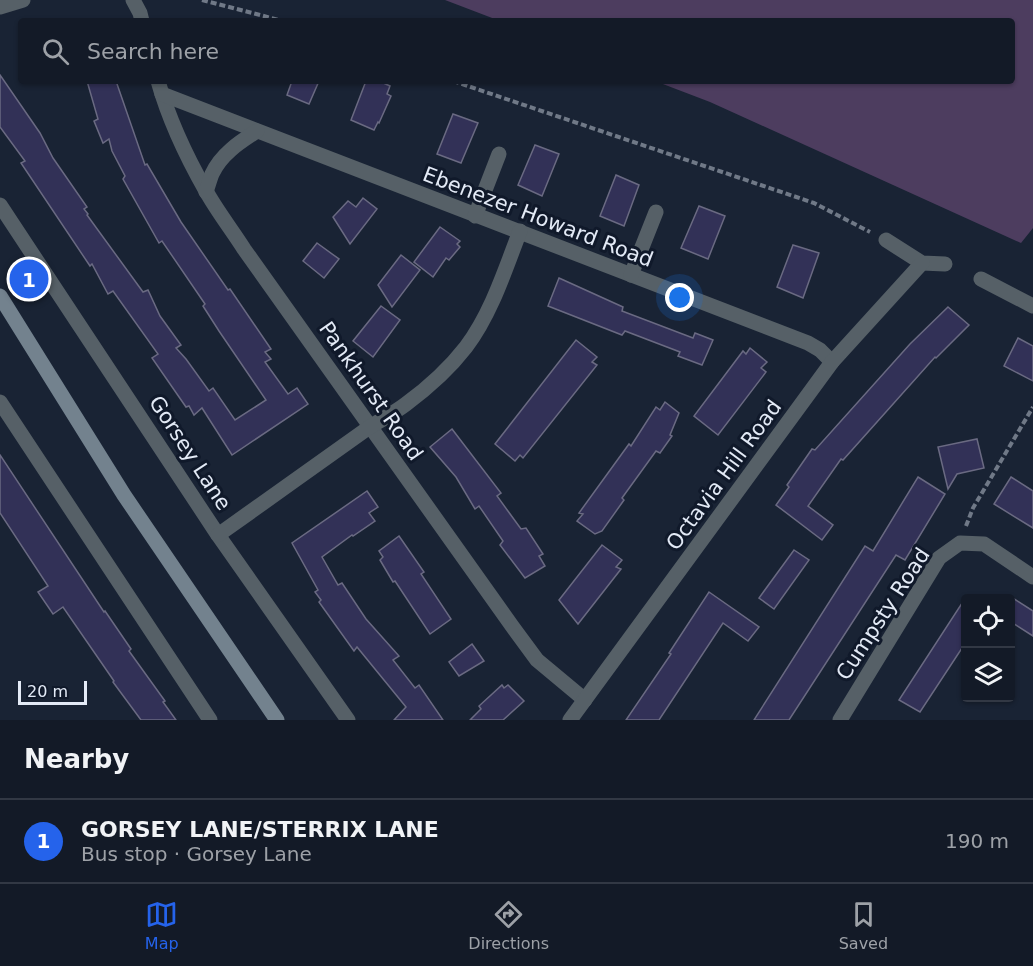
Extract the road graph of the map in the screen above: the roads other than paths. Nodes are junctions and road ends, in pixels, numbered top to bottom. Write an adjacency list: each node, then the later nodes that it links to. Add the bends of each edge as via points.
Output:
1 (23, 0): 3 (street)
2 (133, 0): 4 (street)
3 (0, 7)
4 (141, 18)
5 (160, 88): 6 (street, Ebenezer Howard Road); 8 (street, Pankhurst Road, via 181,143)
6 (257, 131): 8 (street, via 226,154 213,172); 11 (street, Ebenezer Howard Road)
7 (499, 154): 11 (street)
8 (206, 192): 22 (street, Pankhurst Road)
9 (0, 205): 23 (street, Gorsey Lane)
10 (656, 212): 16 (street)
11 (475, 216): 12 (street, Ebenezer Howard Road)
12 (520, 231): 16 (street, Ebenezer Howard Road); 22 (street, via 501,281 468,345 431,384)
13 (886, 240): 14 (street)
14 (922, 263): 15 (street); 20 (street, Octavia Hill Road)
15 (945, 264)
16 (631, 275): 20 (street, Ebenezer Howard Road, via 808,343)
17 (981, 279): 19 (street)
18 (0, 296): 27 (main road, via 124,495)
19 (1033, 306)
20 (832, 362): 25 (street, Octavia Hill Road)
21 (0, 402): 26 (street)
22 (370, 426): 23 (street); 25 (street, Pankhurst Road, via 537,660)
23 (218, 535): 28 (street, Gorsey Lane)
24 (1033, 577): 30 (street, Cumpsty Road, via 984,544 960,543 939,558)
25 (585, 700): 29 (street, Octavia Hill Road)
26 (210, 720)
27 (277, 720)
28 (348, 720)
29 (570, 720)
30 (840, 720)

